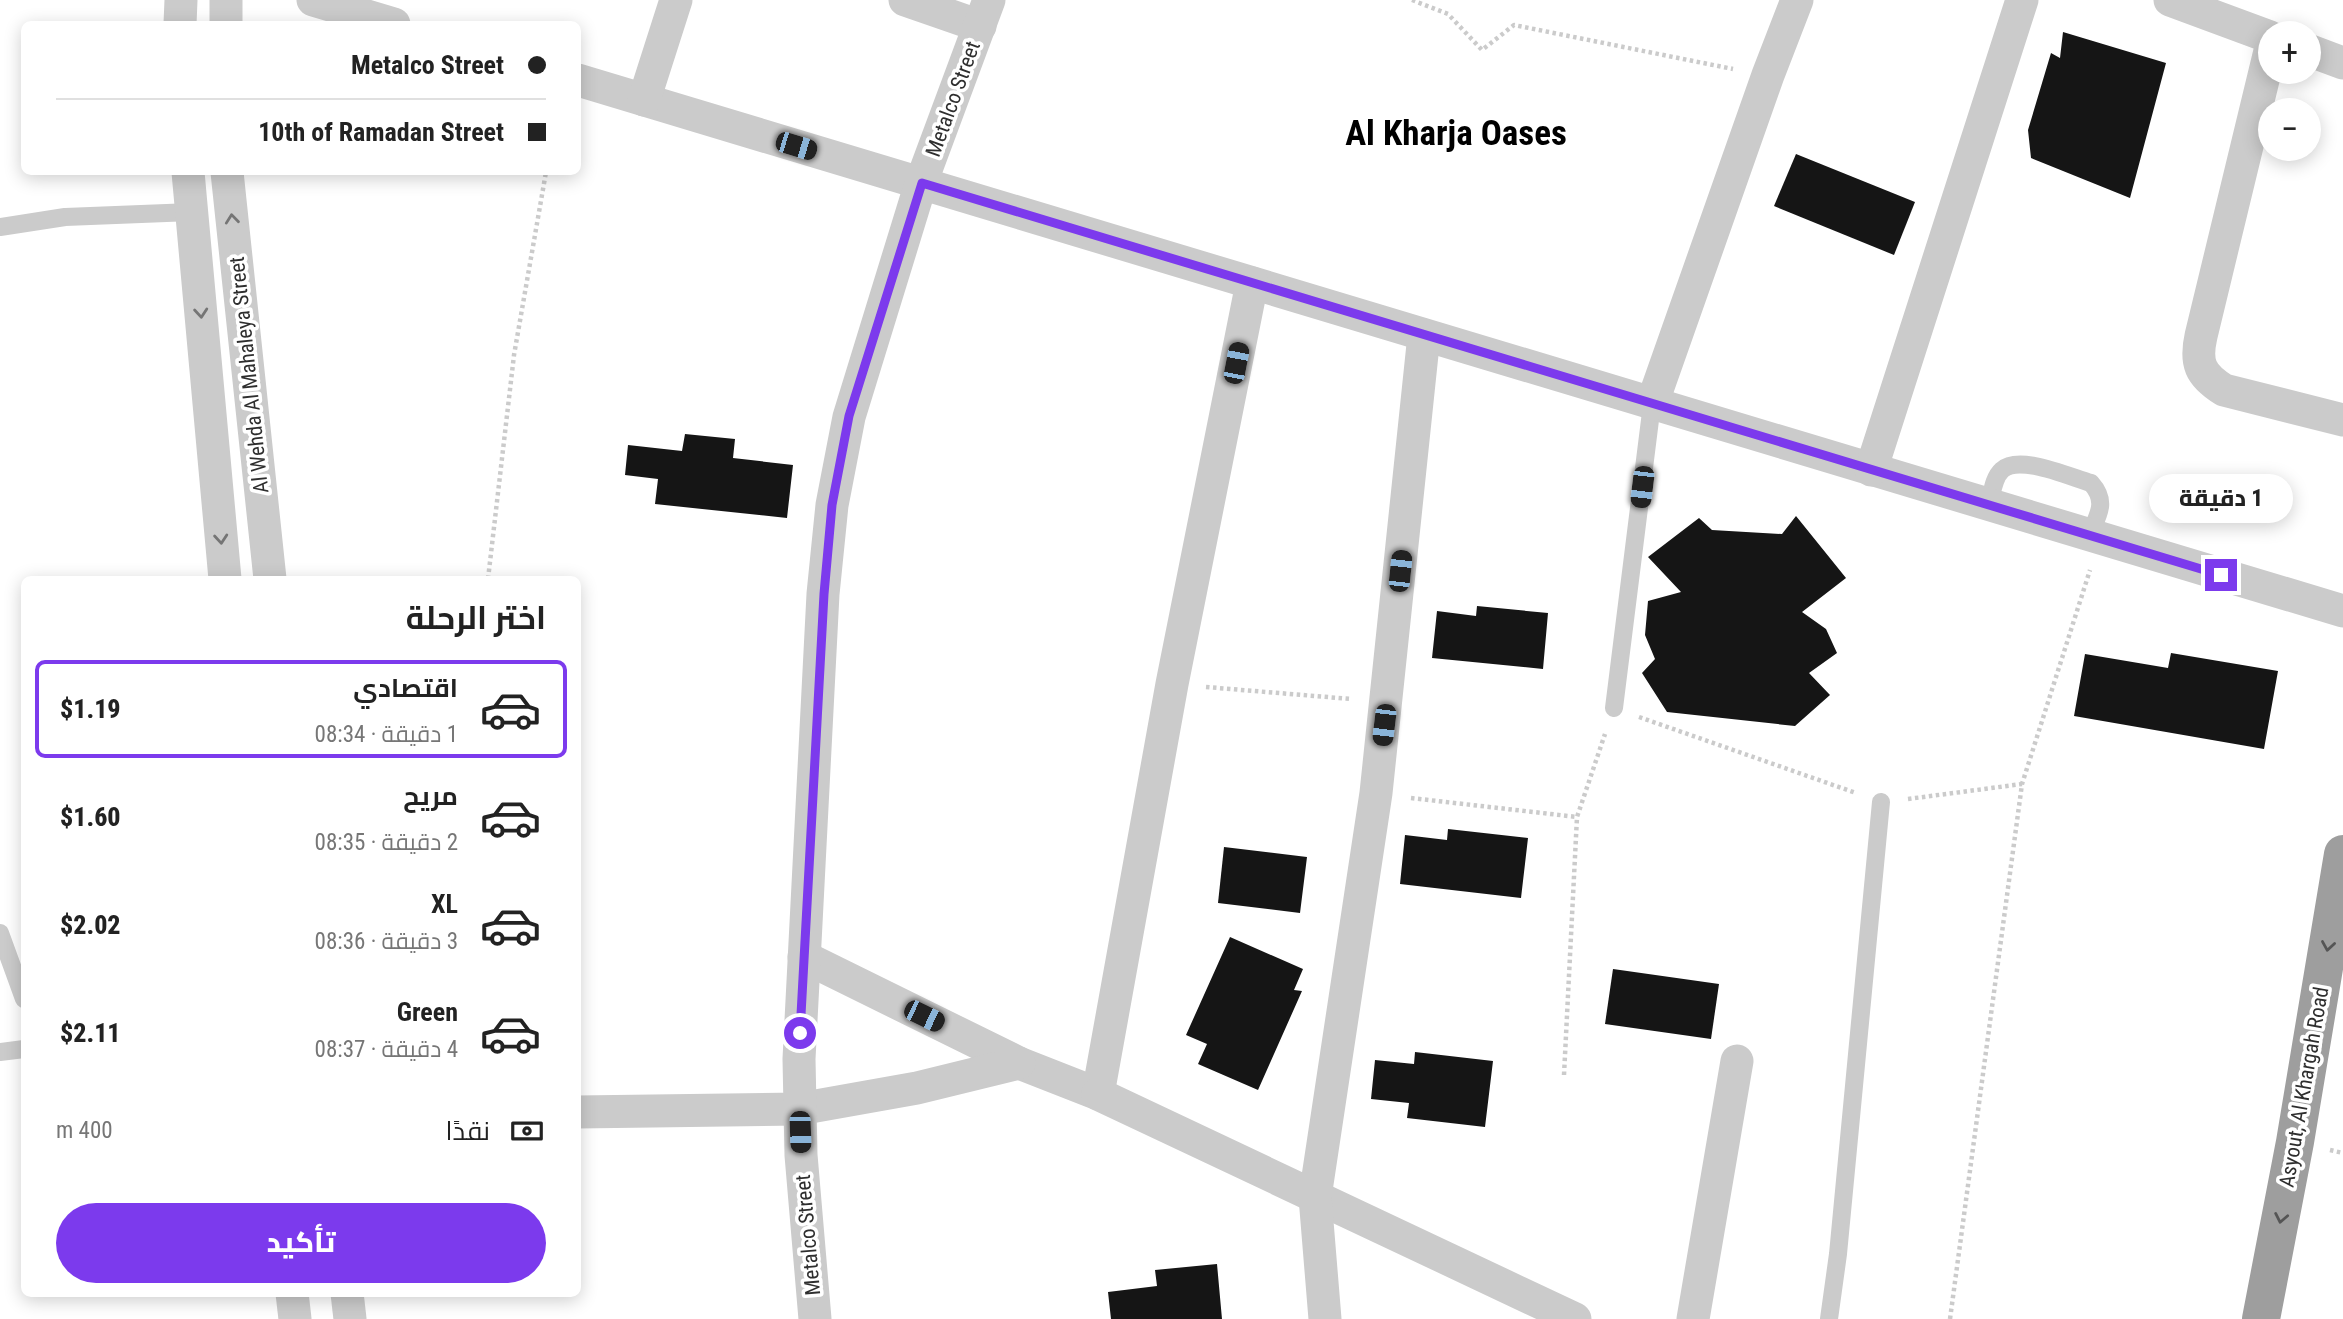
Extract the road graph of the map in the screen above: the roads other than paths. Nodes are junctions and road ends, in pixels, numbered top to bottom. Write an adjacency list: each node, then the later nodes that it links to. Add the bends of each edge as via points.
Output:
1 (181, 0): 10 (street)
2 (226, 0): 11 (street)
3 (313, 0): 12 (street)
4 (676, 0): 18 (street)
5 (905, 0): 9 (street)
6 (1797, 0): 26 (street)
7 (2022, 0): 28 (street)
8 (2170, 0): 13 (street)
9 (985, 13): 21 (street, Metalco Street)
10 (180, 21)
11 (226, 21)
12 (384, 21)
13 (2258, 33)
14 (2321, 55): 15 (street)
15 (2343, 63)
16 (581, 81): 18 (street)
17 (2262, 84): 27 (street, via 2201,336 2201,368 2224,390)
18 (644, 100): 21 (street)
19 (188, 175): 22 (street, Al Wehda Al Mahaleya Street)
20 (227, 175): 32 (street, Al Wehda Al Mahaleya Street, one-way to 20)
21 (922, 183): 24 (street); 38 (street, Metalco Street, via 849,416 832,505)
22 (192, 212): 23 (lane, via 65,217); 31 (street, Al Wehda Al Mahaleya Street, one-way to 31)
23 (0, 227)
24 (1252, 283): 25 (street); 44 (street, via 1172,684)
25 (1424, 335): 26 (street); 47 (street, via 1376,793)
26 (1652, 404): 28 (street); 34 (lane)
27 (2343, 420)
28 (1871, 470): 29 (street)
29 (1989, 505): 30 (street); 30 (lane, via 2003,468 2026,463 2091,483 2101,501)
30 (2094, 537): 33 (street)
31 (225, 576)
32 (270, 576)
33 (2343, 611)
34 (1614, 708)
35 (1881, 802): 56 (lane)
36 (2343, 854): 57 (highway, Asyout, Al Khargah Road, one-way to 57)
37 (0, 933): 39 (lane)
38 (804, 957): 43 (street); 45 (street, Metalco Street)
39 (21, 991)
40 (21, 1049): 41 (lane)
41 (0, 1052)
42 (1737, 1060): 55 (street)
43 (1020, 1063): 44 (street); 45 (street)
44 (1098, 1094): 47 (street)
45 (799, 1109): 46 (street); 52 (street, Metalco Street)
46 (581, 1112)
47 (1315, 1198): 53 (street); 54 (street)
48 (292, 1297): 50 (street)
49 (347, 1297): 51 (street)
50 (295, 1319)
51 (350, 1319)
52 (815, 1319)
53 (1325, 1319)
54 (1574, 1319)
55 (1693, 1319)
56 (1829, 1319)
57 (2261, 1319)

